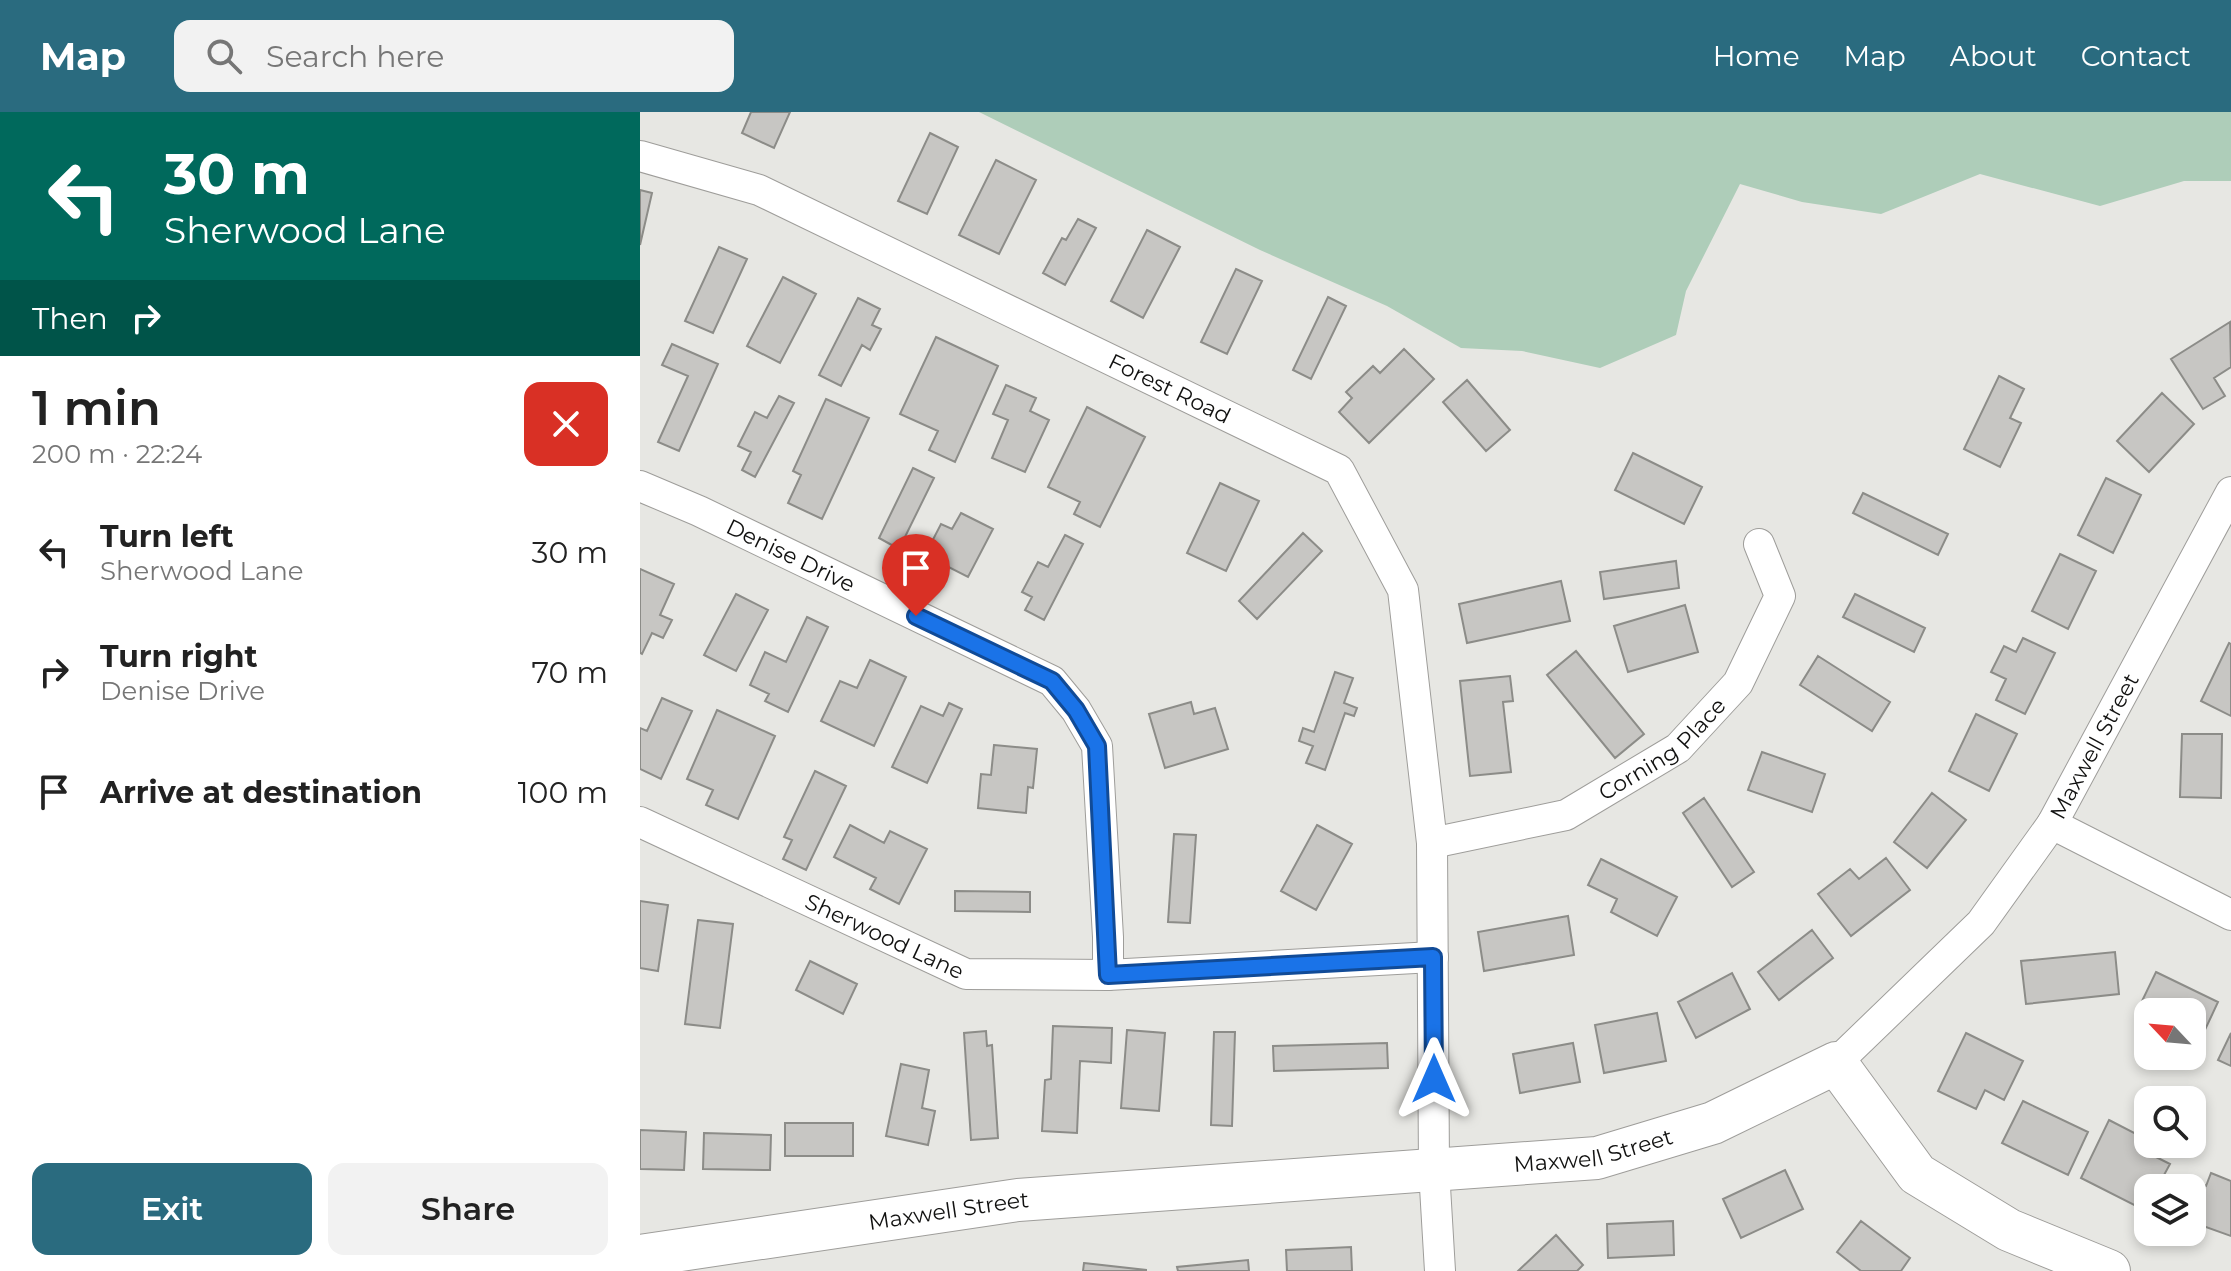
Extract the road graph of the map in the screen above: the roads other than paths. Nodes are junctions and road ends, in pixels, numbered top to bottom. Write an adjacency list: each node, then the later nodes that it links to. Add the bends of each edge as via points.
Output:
1 (640, 156): 7 (street, Forest Road, via 759,190 1339,470 1403,590)
2 (640, 486): 10 (street, Denise Drive, via 1052,681 1097,746)
3 (2231, 492): 6 (street, Maxwell Street)
4 (1759, 544): 7 (street, Corning Place, via 1780,596 1738,683 1678,748 1566,815)
5 (640, 822): 10 (street, Sherwood Lane, via 966,974)
6 (2052, 824): 8 (street); 11 (street, Maxwell Street, via 1981,923)
7 (1432, 843): 9 (street, Forest Road)
8 (2231, 915)
9 (1433, 957): 10 (street, Sherwood Lane); 12 (street, Forest Road)
10 (1108, 975)
11 (1836, 1063): 12 (street, Maxwell Street, via 1713,1123 1597,1158); 15 (street, via 1917,1174 2009,1230)
12 (1434, 1170): 13 (street, Maxwell Street, via 1018,1200); 14 (street, Forest Road)
13 (640, 1256)
14 (1440, 1271)
15 (2109, 1271)

